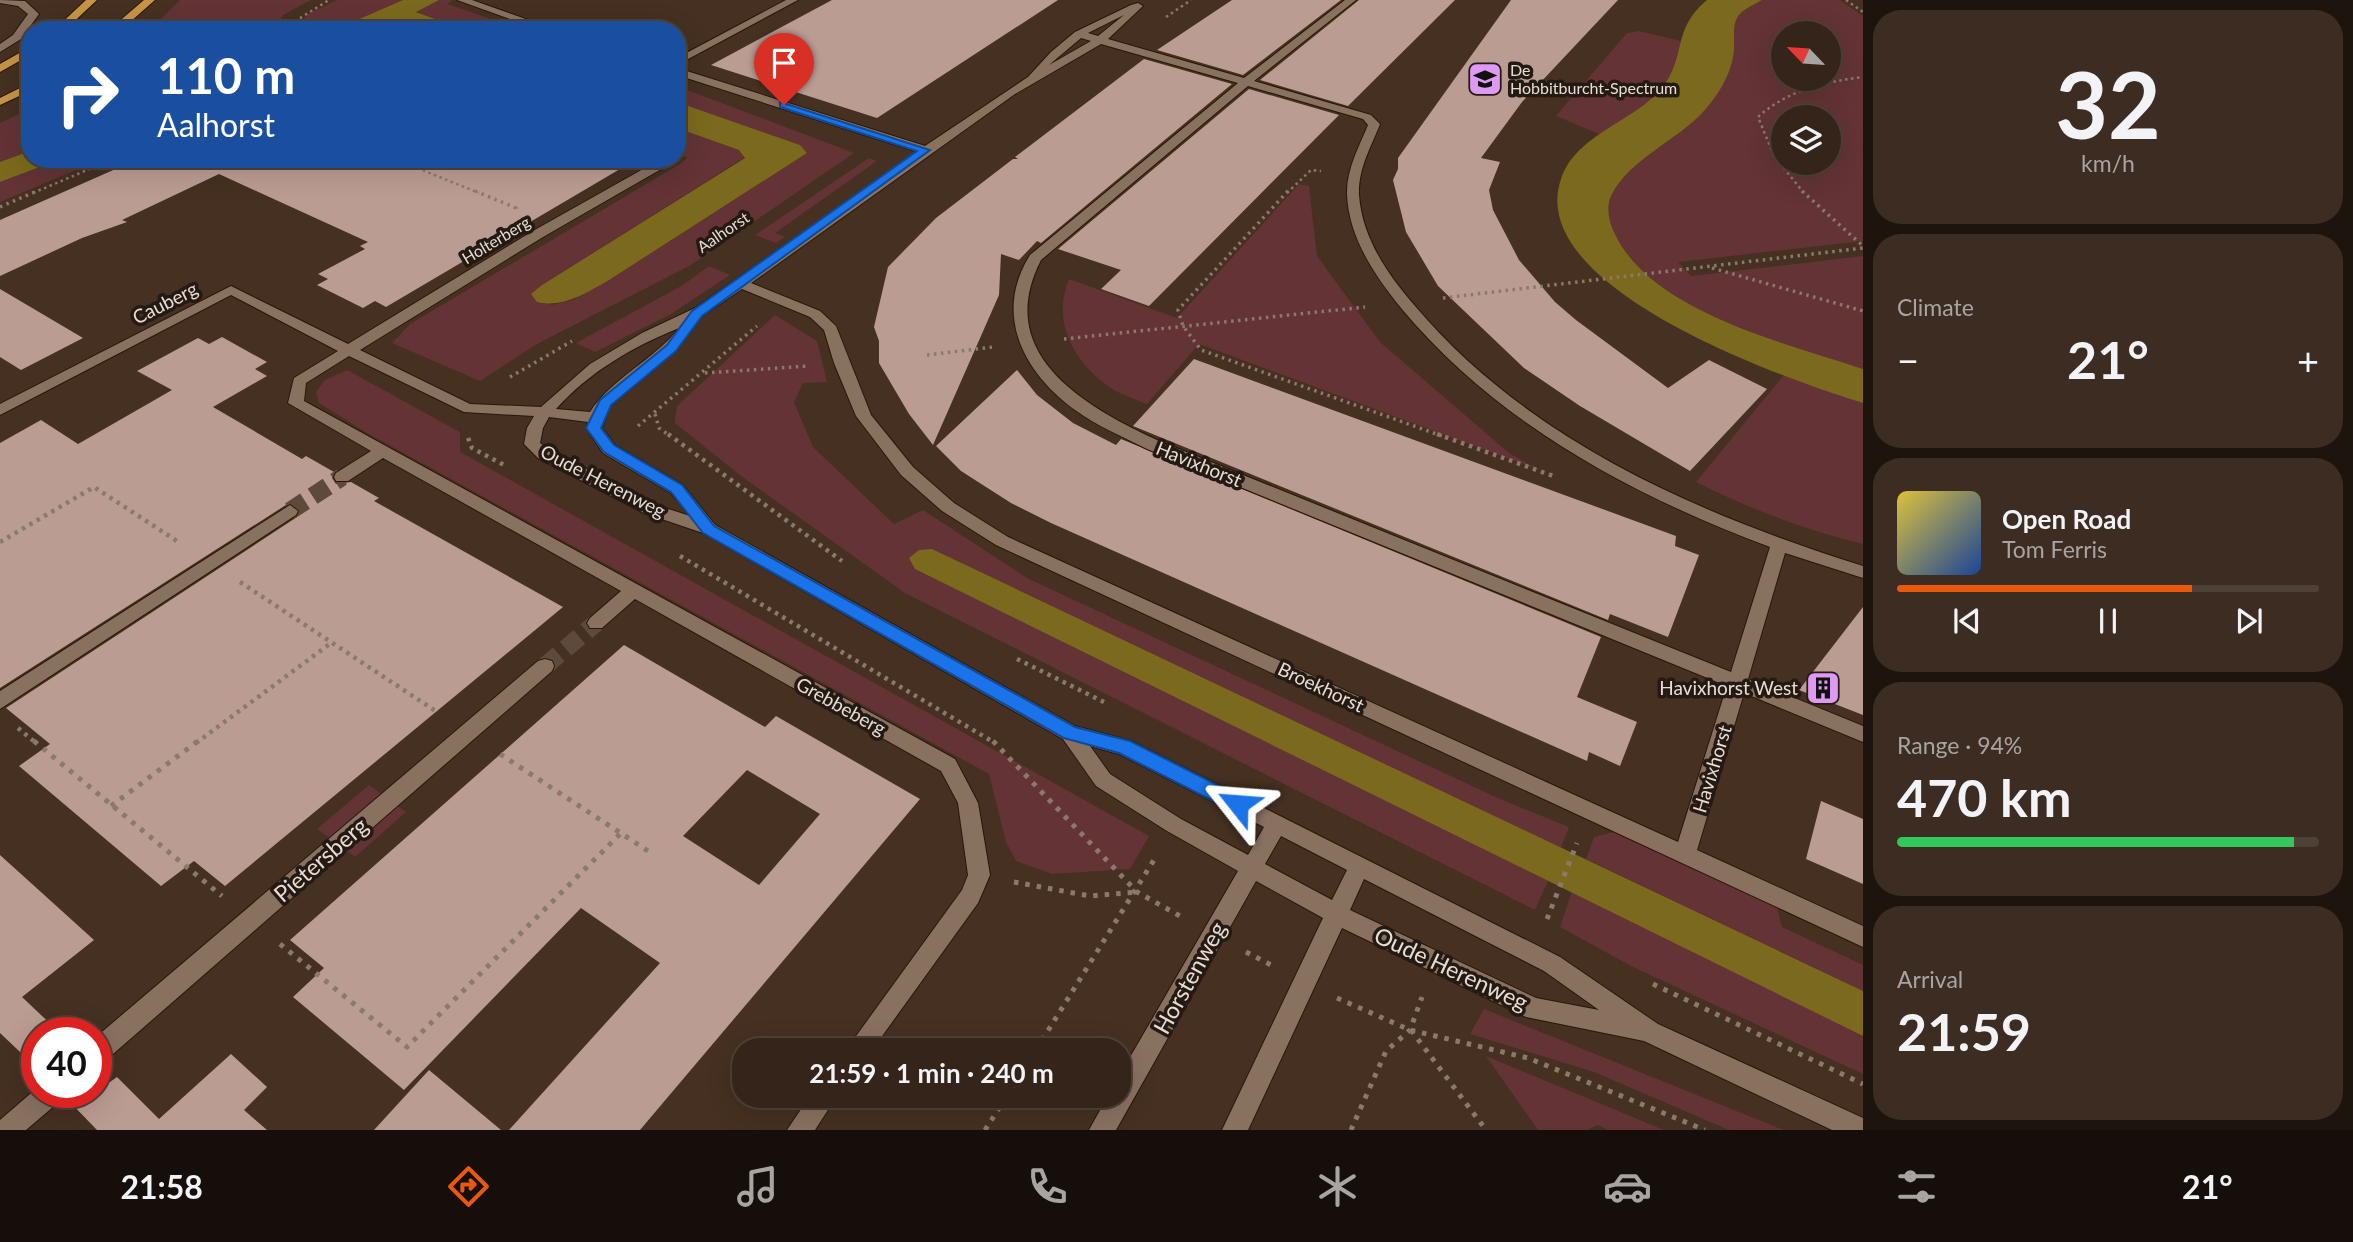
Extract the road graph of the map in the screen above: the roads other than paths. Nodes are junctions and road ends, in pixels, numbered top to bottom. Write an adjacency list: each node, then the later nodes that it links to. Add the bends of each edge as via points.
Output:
1 (1, 0): 8 (street, via 21,3 34,14)
2 (92, 0): 9 (main road)
3 (150, 0): 10 (main road)
4 (462, 0): 11 (street)
5 (793, 0): 17 (street)
6 (1351, 0): 21 (street, Havixhorst)
7 (1143, 3): 13 (street); 14 (street)
8 (29, 21)
9 (69, 21)
10 (125, 21)
11 (525, 21)
12 (21, 32): 15 (street)
13 (1079, 34): 14 (street); 20 (street, via 1046,59)
14 (1100, 40): 20 (street); 21 (street)
15 (0, 49)
16 (21, 56): 18 (main road)
17 (686, 57)
18 (0, 69)
19 (686, 74): 24 (street)
20 (1031, 80): 24 (street)
21 (1246, 82): 36 (street, via 1367,117 1374,124 1354,175 1358,225 1373,260 1403,303 1433,339 1484,385 1514,409 1597,459 1718,522); 41 (street, Havixhorst, via 1035,258 1021,282 1020,323 1052,384 1101,421 1153,445)
22 (21, 91): 23 (main road)
23 (0, 102)
24 (925, 150): 26 (street)
25 (654, 168): 28 (street, Holterberg)
26 (740, 283): 27 (street); 46 (street, Broekhorst, via 816,314 831,329 864,416 907,471 948,507 1002,541)
27 (697, 313): 30 (street, via 645,338 580,379); 31 (street, via 671,348 614,395)
28 (347, 351): 29 (street, Cauberg, via 232,290); 30 (street, via 469,409); 32 (street, Grebbeberg, via 299,381 296,403)
29 (0, 410)
30 (545, 412): 31 (street); 35 (street, Oude Herenweg, via 532,431 532,444 544,454 650,509)
31 (596, 418): 35 (street, Oude Herenweg, via 594,428 609,449 677,489)
32 (383, 451): 33 (street); 38 (street, Grebbeberg)
33 (342, 477)
34 (290, 511): 42 (street)
35 (709, 529): 43 (street, Oude Herenweg)
36 (1779, 546): 37 (street); 41 (street, Havixhorst)
37 (1863, 572)
38 (634, 590): 39 (street); 52 (street, Grebbeberg, via 948,765 968,803 979,875 971,896)
39 (596, 623)
40 (545, 666): 53 (street, Pietersberg)
41 (1738, 683): 44 (street, Havixhorst); 46 (street, Havixhorst)
42 (0, 701)
43 (1070, 733): 45 (street, Oude Herenweg, via 1124,747); 47 (street, Oude Herenweg, via 1103,780)
44 (1863, 734)
45 (1276, 825): 47 (street, Horstenweg); 48 (street, Oude Herenweg)
46 (1685, 855): 50 (street, Broekhorst)
47 (1251, 867): 49 (street, Oude Herenweg); 58 (street, Horstenweg)
48 (1359, 867): 49 (street); 51 (street, Oude Herenweg, via 1552,964)
49 (1338, 915): 51 (street, Oude Herenweg, via 1534,1009); 59 (street)
50 (1863, 937)
51 (1650, 1032): 60 (street, Oude Herenweg)
52 (867, 1038)
53 (112, 1039)
54 (33, 1108): 56 (street)
55 (816, 1108): 57 (street)
56 (8, 1130)
57 (800, 1130)
58 (1102, 1130)
59 (1235, 1130)
60 (1860, 1130)

